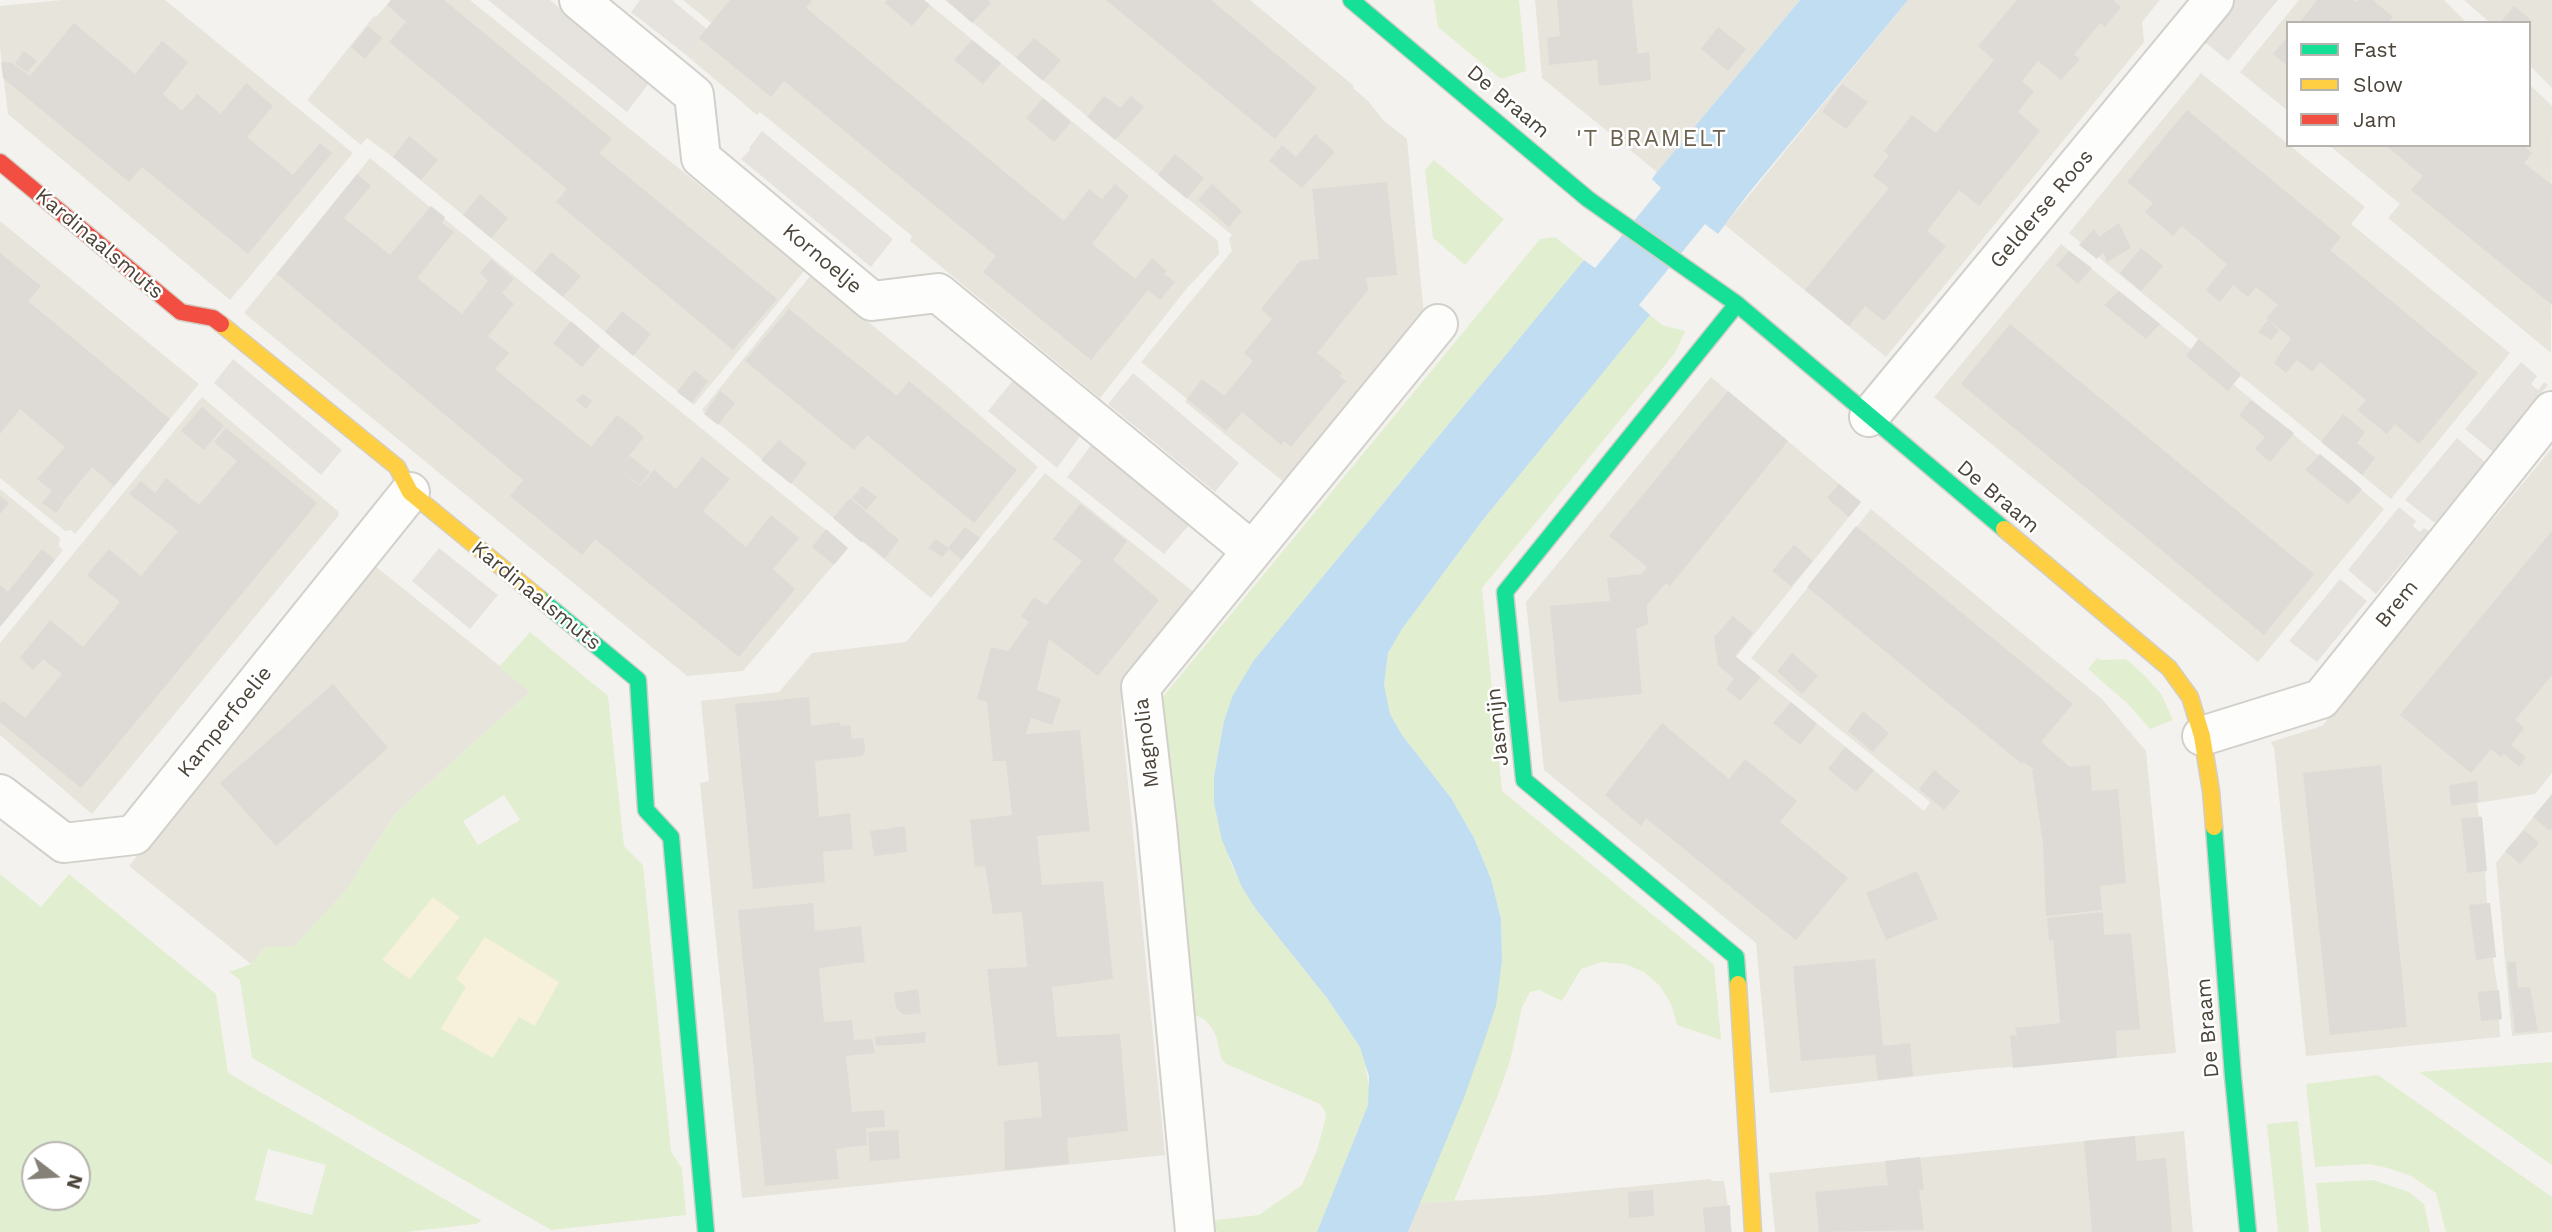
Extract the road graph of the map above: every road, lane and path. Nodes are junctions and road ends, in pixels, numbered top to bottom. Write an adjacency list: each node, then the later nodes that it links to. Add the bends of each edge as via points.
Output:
1 (579, 0): 10 (street, Kornoelje, via 694,95 701,158 872,301 938,293)
2 (2214, 0): 8 (street, Gelderse Roos)
3 (1360, 3): 5 (street, De Braam, via 1588,199)
4 (0, 163): 9 (street, Kardinaalsmuts, via 181,312 213,318 397,467)
5 (1737, 304): 8 (street, De Braam); 15 (street, Jasmijn, via 1505,592 1524,780 1736,957)
6 (1438, 324): 10 (street, Magnolia)
7 (2552, 411): 11 (street, Brem, via 2321,699)
8 (1869, 417): 11 (street, De Braam, via 2169,668 2190,697)
9 (410, 492): 12 (street, Kamperfoelie, via 134,835 64,842); 13 (street, Kardinaalsmuts, via 638,680 646,810 671,837)
10 (1252, 551): 14 (street, Magnolia, via 1141,687)
11 (2202, 736): 16 (street, De Braam, via 2211,791)
12 (0, 794)
13 (706, 1232)
14 (1195, 1232)
15 (1753, 1232)
16 (2248, 1232)

